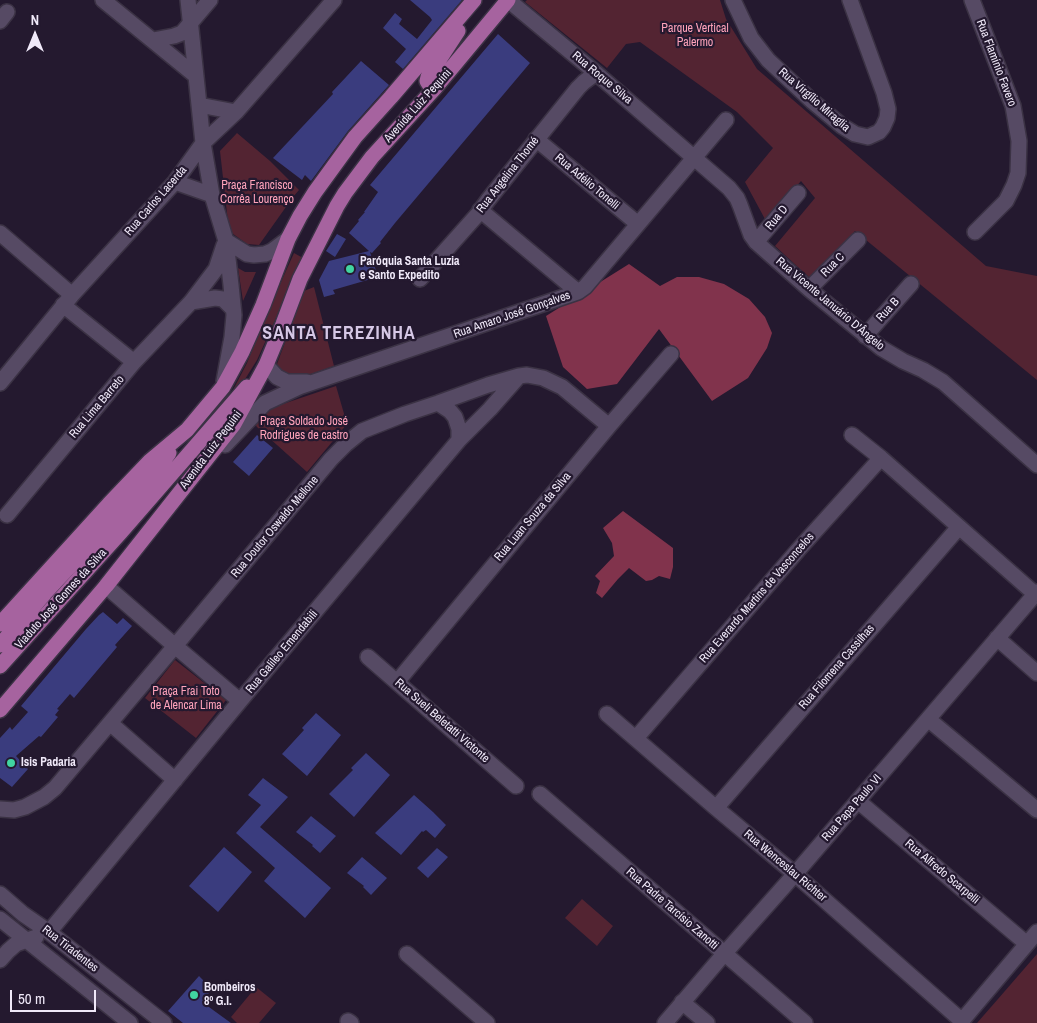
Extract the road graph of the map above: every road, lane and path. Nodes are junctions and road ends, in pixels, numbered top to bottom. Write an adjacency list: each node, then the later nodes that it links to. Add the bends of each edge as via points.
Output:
1 (103, 0): 12 (street)
2 (188, 0): 11 (street)
3 (210, 0): 11 (street)
4 (334, 0): 17 (street, Rua Carlos Lacerda)
5 (474, 0): 29 (main road, via 355,137 315,192)
6 (478, 0): 15 (main road, via 428,77 427,82)
7 (508, 0): 13 (street, Rua Roque Silva); 15 (main road, Avenida Luiz Pequini)
8 (733, 0): 9 (street, Rua Virgílio Miraglia, via 751,38 768,60 842,126 868,138 883,127 888,109)
9 (850, 0)
10 (972, 0): 27 (street, Rua Flamínio Favero, via 1013,106 1019,142 1014,185 1006,201)
11 (190, 22): 12 (street, via 182,33); 14 (street)
12 (153, 40): 14 (street)
13 (596, 73): 19 (street, Rua Angelina Thomé, via 578,88); 21 (street, Rua Roque Silva)
14 (196, 76): 16 (street)
15 (435, 88): 43 (main road, Avenida Luiz Pequini, via 372,157 337,206 300,279)
16 (199, 105): 17 (street); 20 (street)
17 (236, 112): 20 (street, Rua Carlos Lacerda)
18 (726, 120): 21 (street, Rua Amaro José Gonçalves)
19 (536, 139): 25 (street, Rua Angelina Thomé); 26 (street, Rua Adélio Tonelli)
20 (203, 143): 22 (street, Rua Carlos Lacerda); 24 (street)
21 (694, 158): 26 (street, Rua Amaro José Gonçalves); 32 (street, Rua Vicente Januário D'Ângelo, via 735,195)
22 (175, 182): 24 (street); 37 (street, Rua Carlos Lacerda)
23 (798, 194): 32 (street, Rua D)
24 (212, 195): 31 (street)
25 (480, 210): 33 (street, Rua Angelina Thomé); 36 (street)
26 (638, 224): 36 (street, Rua Amaro José Gonçalves)
27 (975, 232)
28 (0, 233): 37 (street)
29 (288, 239): 31 (street, via 272,251 254,255); 47 (main road, via 263,305)
30 (858, 240): 35 (street, Rua C)
31 (226, 241): 38 (street, Rua Lima Barreto, via 216,269); 39 (street)
32 (756, 242): 35 (street, Rua Vicente Januário D'Ângelo)
33 (420, 279)
34 (911, 284): 40 (street, Rua B)
35 (809, 289): 40 (street, Rua Vicente Januário D'Ângelo)
36 (578, 292): 45 (street, Rua Amaro José Gonçalves)
37 (67, 300): 42 (street); 46 (street, Rua Carlos Lacerda)
38 (191, 302): 39 (street, via 223,299); 42 (street, Rua Lima Barreto)
39 (233, 309): 47 (street, via 232,337)
40 (865, 336): 54 (street, Rua Vicente Januário D'Ângelo, via 880,348 943,382)
41 (671, 354): 49 (street, Rua Luan Souza da Silva)
42 (134, 362): 56 (street, Rua Lima Barreto)
43 (266, 365): 45 (street, Rua Amaro José Gonçalves, via 287,382); 55 (main road, Avenida Luiz Pequini, via 234,424); 57 (main road)
44 (519, 376): 48 (street, Rua Doutor Oswaldo Mellone); 49 (street, Rua Doutor Oswaldo Mellone, via 543,378 562,387); 52 (street, Rua Galileo Emendabili)
45 (316, 382): 55 (street, Rua Amaro José Gonçalves, via 265,403)
46 (0, 383)
47 (223, 387): 50 (main road)
48 (438, 404): 52 (street, via 455,417); 64 (street, Rua Doutor Oswaldo Mellone, via 368,428 346,444)
49 (609, 426): 68 (street, Rua Luan Souza da Silva)
50 (187, 430): 57 (main road); 61 (main road, via 150,461)
51 (852, 435): 53 (street)
52 (458, 440): 69 (street, Rua Galileo Emendabili)
53 (880, 458): 58 (street); 74 (street, Rua Everardo Martins de Vasconcelos)
54 (1037, 465)
55 (187, 484): 59 (main road, Avenida Luiz Pequini)
56 (7, 515)
57 (117, 527): 63 (main road, Viaduto José Gomes da Silva, via 45,593); 66 (main road, Viaduto José Gomes da Silva)
58 (959, 527): 60 (street); 79 (street, Rua Filomena Cassilhas)
59 (106, 586): 64 (street); 70 (main road, Avenida Luiz Pequini)
60 (1036, 593): 62 (street, Rua Papa Paulo VI)
61 (0, 624)
62 (997, 638): 67 (street); 72 (street, Rua Papa Paulo VI)
63 (0, 645)
64 (175, 646): 69 (street); 73 (street, Rua Doutor Oswaldo Mellone)
65 (368, 657): 68 (street, Rua Sueli Beletatti Victonte)
66 (0, 666)
67 (1037, 673)
68 (397, 682): 76 (street, Rua Sueli Beletatti Victonte)
69 (240, 701): 75 (street, Rua Galileo Emendabili)
70 (0, 710)
71 (607, 714): 74 (street, Rua Wenceslau Richter)
72 (928, 719): 78 (street, Rua Papa Paulo VI); 81 (street)
73 (110, 723): 75 (street); 80 (street, Rua Doutor Oswaldo Mellone, via 44,797 14,810)
74 (636, 738): 79 (street, Rua Wenceslau Richter)
75 (175, 780): 85 (street, Rua Galileo Emendabili)
76 (516, 786)
77 (540, 794): 90 (street, Rua Padre Tarcísio Zanotti)
78 (858, 801): 82 (street, Rua Papa Paulo VI); 88 (street, Rua Alfredo Scarpelli)
79 (716, 808): 82 (street, Rua Wenceslau Richter)
80 (0, 809)
81 (1037, 810)
82 (796, 874): 90 (street, Rua Papa Paulo VI); 93 (street, Rua Wenceslau Richter)
83 (0, 894): 85 (street, Rua Tiradentes)
84 (0, 918): 87 (street, Rua Tiradentes)
85 (49, 932): 87 (street); 95 (street, Rua Tiradentes)
86 (1037, 932): 88 (street)
87 (28, 940): 91 (street, via 16,944); 94 (street, Rua Tiradentes)
88 (1027, 944): 93 (street)
89 (407, 954): 96 (street)
90 (724, 954): 92 (street, Rua Papa Paulo VI); 99 (street, Rua Padre Tarcísio Zanotti)
91 (0, 960)
92 (682, 1002): 97 (street, Rua Papa Paulo VI); 98 (street)
93 (961, 1022)
94 (130, 1023)
95 (164, 1023)
96 (486, 1023)
97 (665, 1023)
98 (707, 1023)
99 (805, 1023)

